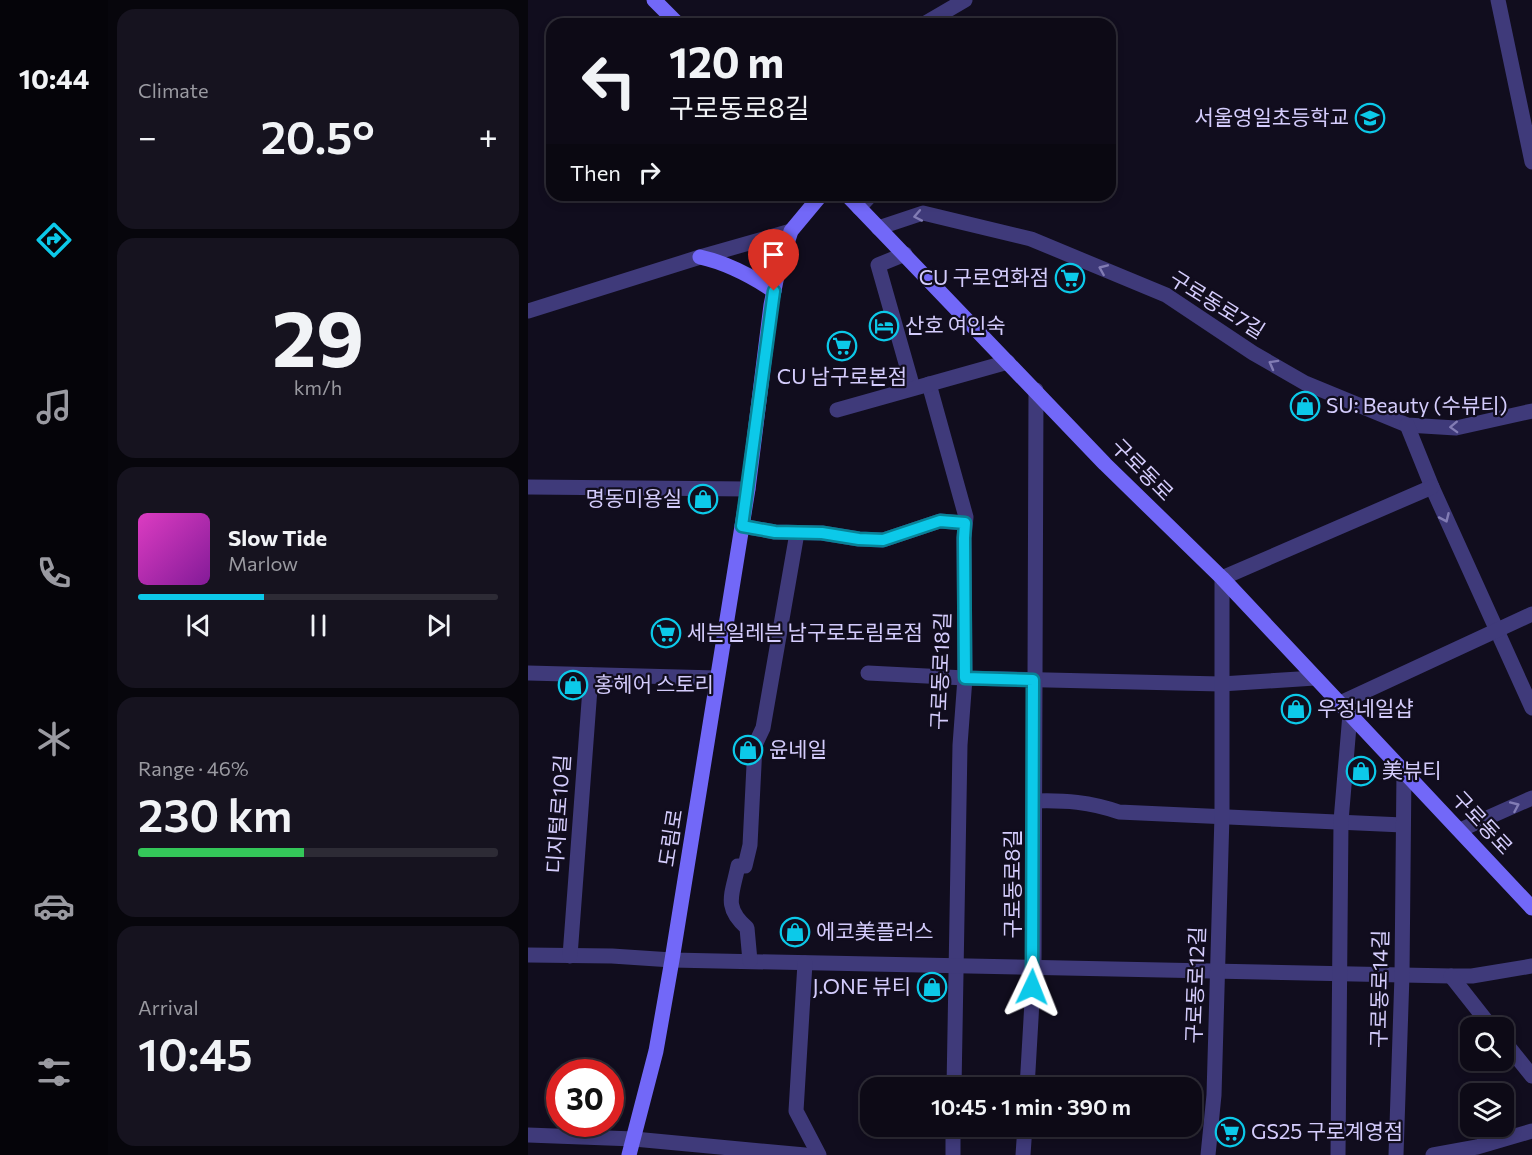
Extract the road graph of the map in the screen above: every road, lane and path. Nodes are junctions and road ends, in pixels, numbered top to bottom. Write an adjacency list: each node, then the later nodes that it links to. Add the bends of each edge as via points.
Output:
1 (654, 0): 4 (main road)
2 (964, 0): 5 (street)
3 (1498, 0): 6 (street)
4 (672, 18)
5 (934, 18)
6 (1532, 162)
7 (816, 201): 12 (main road, 도림로)
8 (853, 201): 10 (main road, 구로동로)
9 (865, 201): 10 (street)
10 (859, 208): 11 (main road, 구로동로)
11 (878, 228): 13 (main road, 구로동로); 23 (street, 구로동로7길, one-way to 11, via 1305,383 1166,295 1031,239 923,213)
12 (790, 231): 14 (street); 15 (main road, 도림로)
13 (904, 254): 17 (main road, 구로동로); 19 (street, via 878,265)
14 (699, 256): 15 (main road, via 737,269); 16 (street)
15 (774, 291): 26 (main road, 도림로)
16 (528, 311)
17 (1008, 362): 18 (street); 20 (main road, 구로동로)
18 (928, 384): 19 (street); 27 (street, 구로동로18길)
19 (913, 388): 21 (street)
20 (1036, 390): 30 (main road, 구로동로); 39 (street, 구로동로8길)
21 (837, 410)
22 (1532, 411): 23 (street, 구로동로7길, one-way to 23, via 1456,428)
23 (1407, 425): 25 (street)
24 (528, 487): 26 (street)
25 (1432, 487): 30 (street); 32 (street, one-way to 32)
26 (748, 489): 28 (main road, 도림로)
27 (965, 523): 29 (street, via 940,521 883,540); 37 (street, 구로동로18길)
28 (742, 526): 29 (street); 36 (main road, 도림로)
29 (797, 532): 54 (street, via 763,728 755,745 750,844 745,866 738,866 731,902 734,917 747,928)
30 (1222, 578): 38 (main road, 구로동로); 40 (street, 구로동로12길)
31 (1532, 614): 32 (street)
32 (1496, 629): 41 (street); 42 (street)
33 (528, 673): 35 (street)
34 (868, 673): 37 (street)
35 (591, 675): 36 (street); 52 (street, 디지털로10길)
36 (717, 678): 53 (main road, 도림로)
37 (965, 678): 39 (street); 56 (street, 구로동로18길)
38 (1315, 678): 40 (street); 42 (main road, 구로동로)
39 (1033, 680): 40 (street); 45 (street, 구로동로8길)
40 (1221, 684): 46 (street, 구로동로12길)
41 (1532, 708)
42 (1345, 709): 43 (main road, 구로동로); 47 (street)
43 (1404, 770): 48 (street, 구로동로14길); 49 (main road, 구로동로)
44 (1532, 798): 49 (street, one-way to 44)
45 (1034, 801): 46 (street, via 1063,800 1119,812); 58 (street, 구로동로8길)
46 (1222, 816): 47 (street); 59 (street, 구로동로12길)
47 (1341, 821): 48 (street); 60 (street)
48 (1403, 825): 61 (street, 구로동로14길)
49 (1460, 830): 50 (main road, 구로동로)
50 (1532, 908)
51 (528, 955): 52 (street)
52 (570, 956): 53 (street)
53 (672, 960): 54 (street); 72 (main road, 도림로, via 656,1051)
54 (750, 961): 55 (street)
55 (805, 963): 56 (street); 77 (street, via 796,1111)
56 (955, 966): 58 (street); 66 (street, 구로동로18길)
57 (1532, 966): 62 (street)
58 (1034, 967): 59 (street); 67 (street, 구로동로8길)
59 (1218, 970): 60 (street); 80 (street, 구로동로12길)
60 (1341, 973): 61 (street); 81 (street)
61 (1402, 975): 62 (street); 82 (street, 구로동로14길)
62 (1451, 976): 63 (street)
63 (1483, 1017)
64 (1514, 1054): 65 (street)
65 (1532, 1076)
66 (954, 1077)
67 (1028, 1077)
68 (1532, 1131): 73 (street)
69 (528, 1135): 72 (street)
70 (954, 1137): 78 (street)
71 (1024, 1137): 79 (street)
72 (634, 1139): 74 (main road, 도림로); 75 (street)
73 (1478, 1151): 83 (street)
74 (629, 1155)
75 (800, 1155): 76 (street)
76 (805, 1155)
77 (819, 1155)
78 (953, 1155)
79 (1023, 1155)
80 (1208, 1155)
81 (1338, 1155)
82 (1396, 1155)
83 (1433, 1155)

